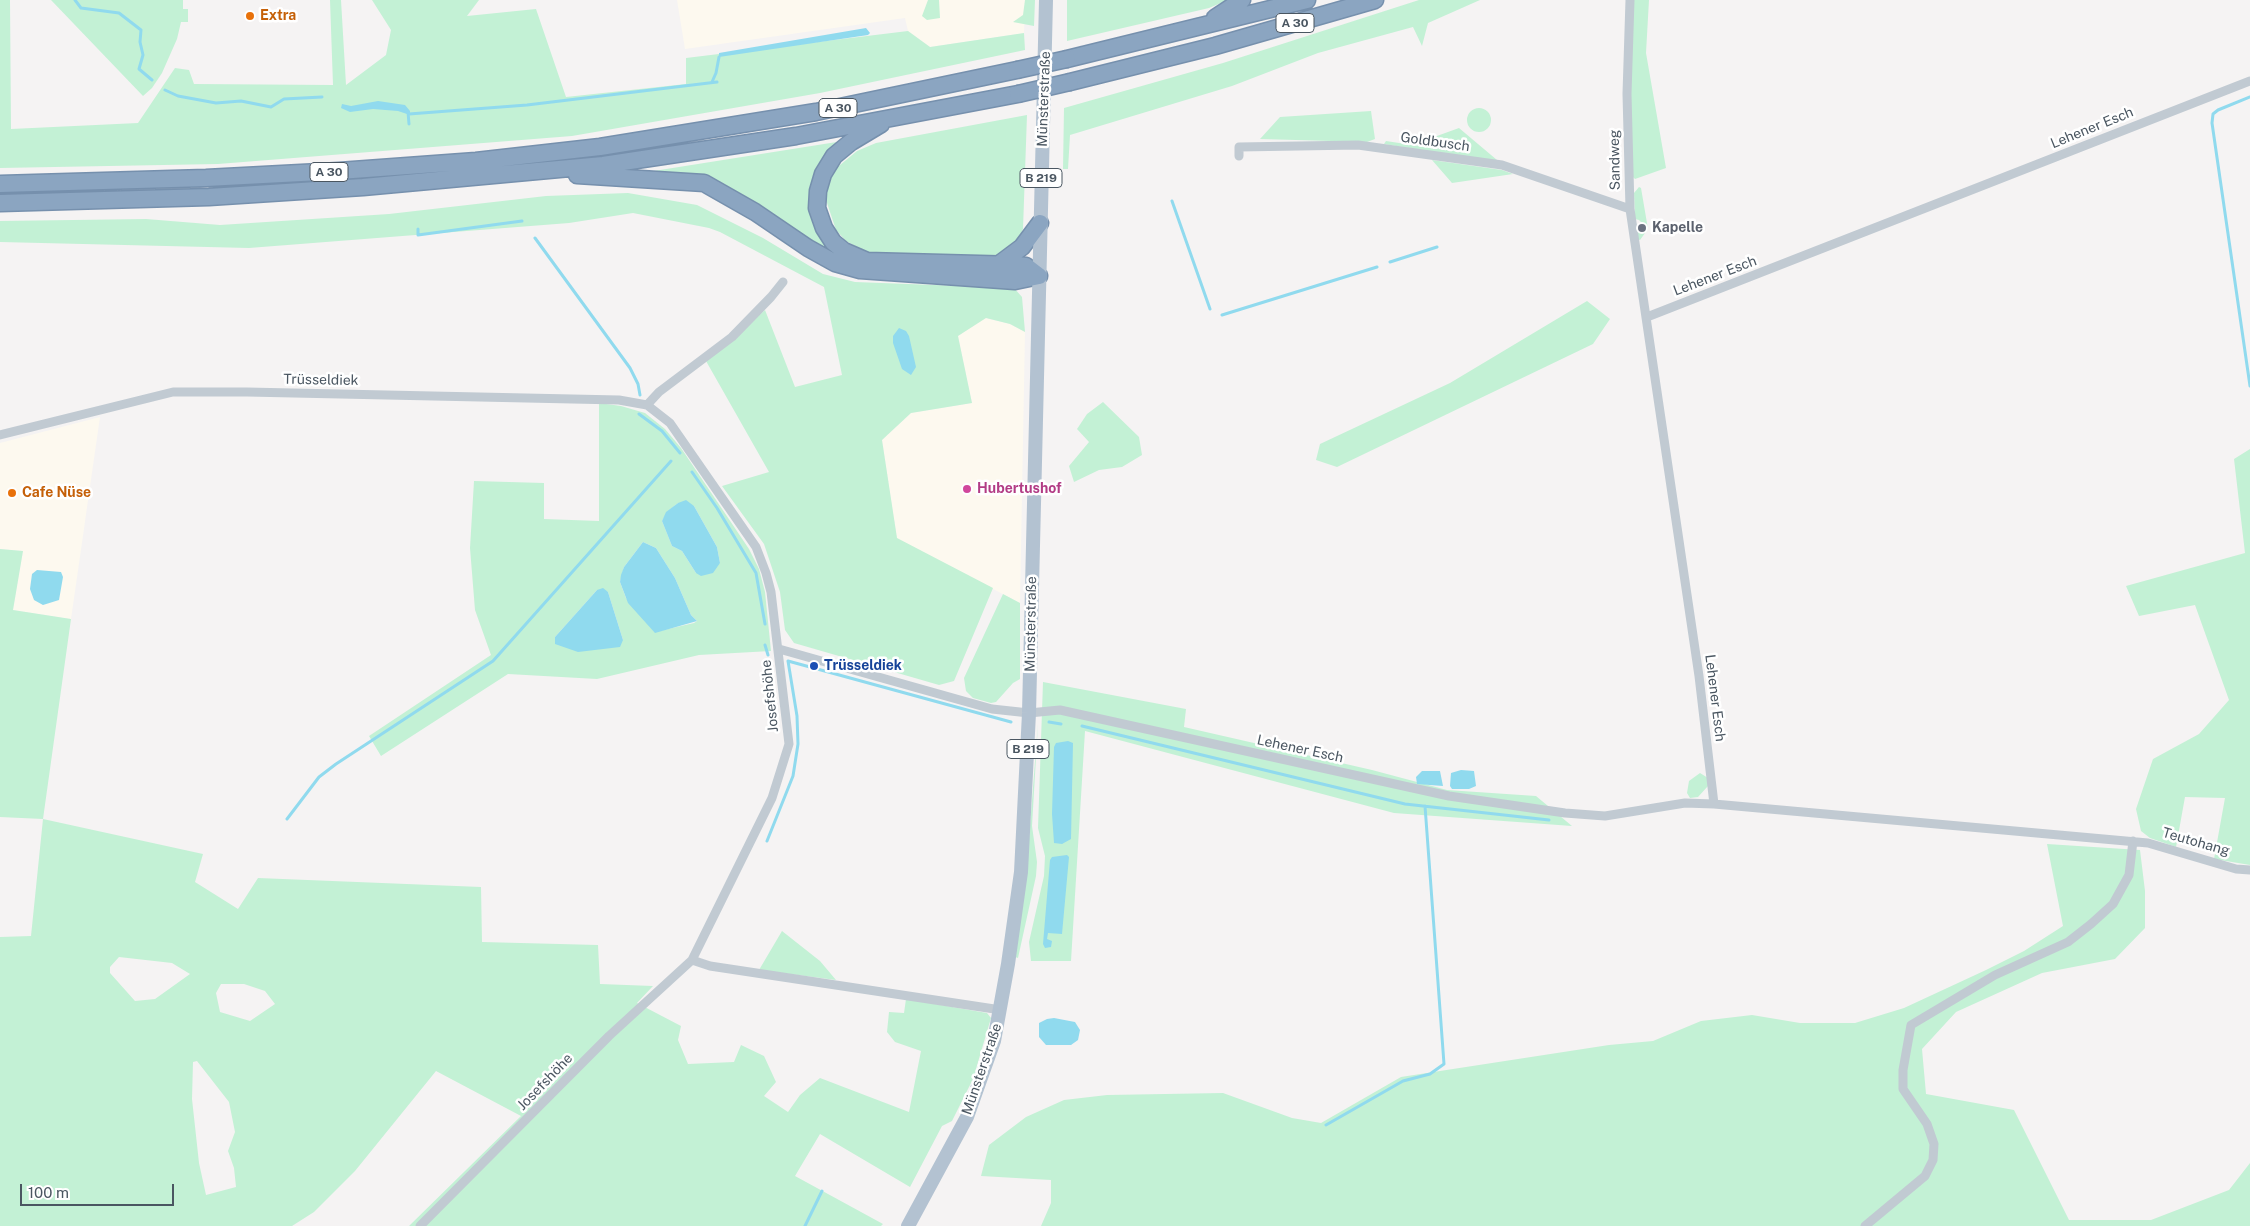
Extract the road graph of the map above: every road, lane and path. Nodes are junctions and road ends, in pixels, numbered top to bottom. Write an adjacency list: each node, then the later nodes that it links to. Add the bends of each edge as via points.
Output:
1 (1046, 0): 14 (main road, Münsterstraße / B 219)
2 (1242, 0): 6 (highway)
3 (1308, 0): 6 (highway, A 30)
4 (1375, 0): 8 (highway, A 30, bridge, via 1215,46 1070,82)
5 (1630, 0): 13 (street, Sandweg, via 1627,94)
6 (1204, 26): 11 (highway, A 30, bridge, via 1067,59 816,112 600,147 476,161 339,171)
7 (2250, 81): 18 (street, Lehener Esch)
8 (889, 119): 10 (highway, A 30, via 604,165); 15 (highway, via 834,156 823,174 817,208 833,242 867,261)
9 (1239, 156): 13 (street, Goldbusch, via 1239,147 1358,145 1502,165)
10 (540, 171): 12 (highway, A 30, via 209,197); 16 (highway, via 704,183 756,212 808,248 835,263 860,270 1015,281)
11 (0, 184)
12 (0, 203)
13 (1630, 209): 18 (street, Sandweg)
14 (1040, 223): 15 (highway, via 1022,247); 16 (main road, Münsterstraße / B 219)
15 (998, 265): 16 (highway, via 1026,266)
16 (1039, 276): 22 (main road, Münsterstraße / B 219)
17 (782, 282): 19 (street, via 732,337 659,392)
18 (1647, 318): 23 (street, Lehener Esch, via 1699,676)
19 (647, 405): 20 (street, Trüsseldiek, via 575,398 173,392); 21 (street, Trüsseldiek, via 670,423 756,547 771,592)
20 (0, 435)
21 (779, 649): 22 (street, via 953,700); 26 (street, Josefshöhe, via 788,744 772,798)
22 (1029, 713): 23 (street, Lehener Esch, via 1060,710 1449,796 1565,814 1605,816 1684,802); 27 (main road, Münsterstraße / B 219, via 1021,872)
23 (1714, 804): 24 (street, Lehener Esch)
24 (2133, 841): 25 (street, Teutohang); 30 (street, via 2129,875 2113,904 2091,924 2068,942 1995,975 1911,1026 1903,1089 1927,1124 1934,1144 1933,1160 1926,1176)
25 (2250, 870)
26 (692, 960): 27 (street, via 710,966); 28 (street, Josefshöhe, via 609,1036)
27 (1001, 1010): 29 (main road, Münsterstraße / B 219, via 994,1041 967,1117)
28 (420, 1226)
29 (908, 1226)
30 (1865, 1226)

